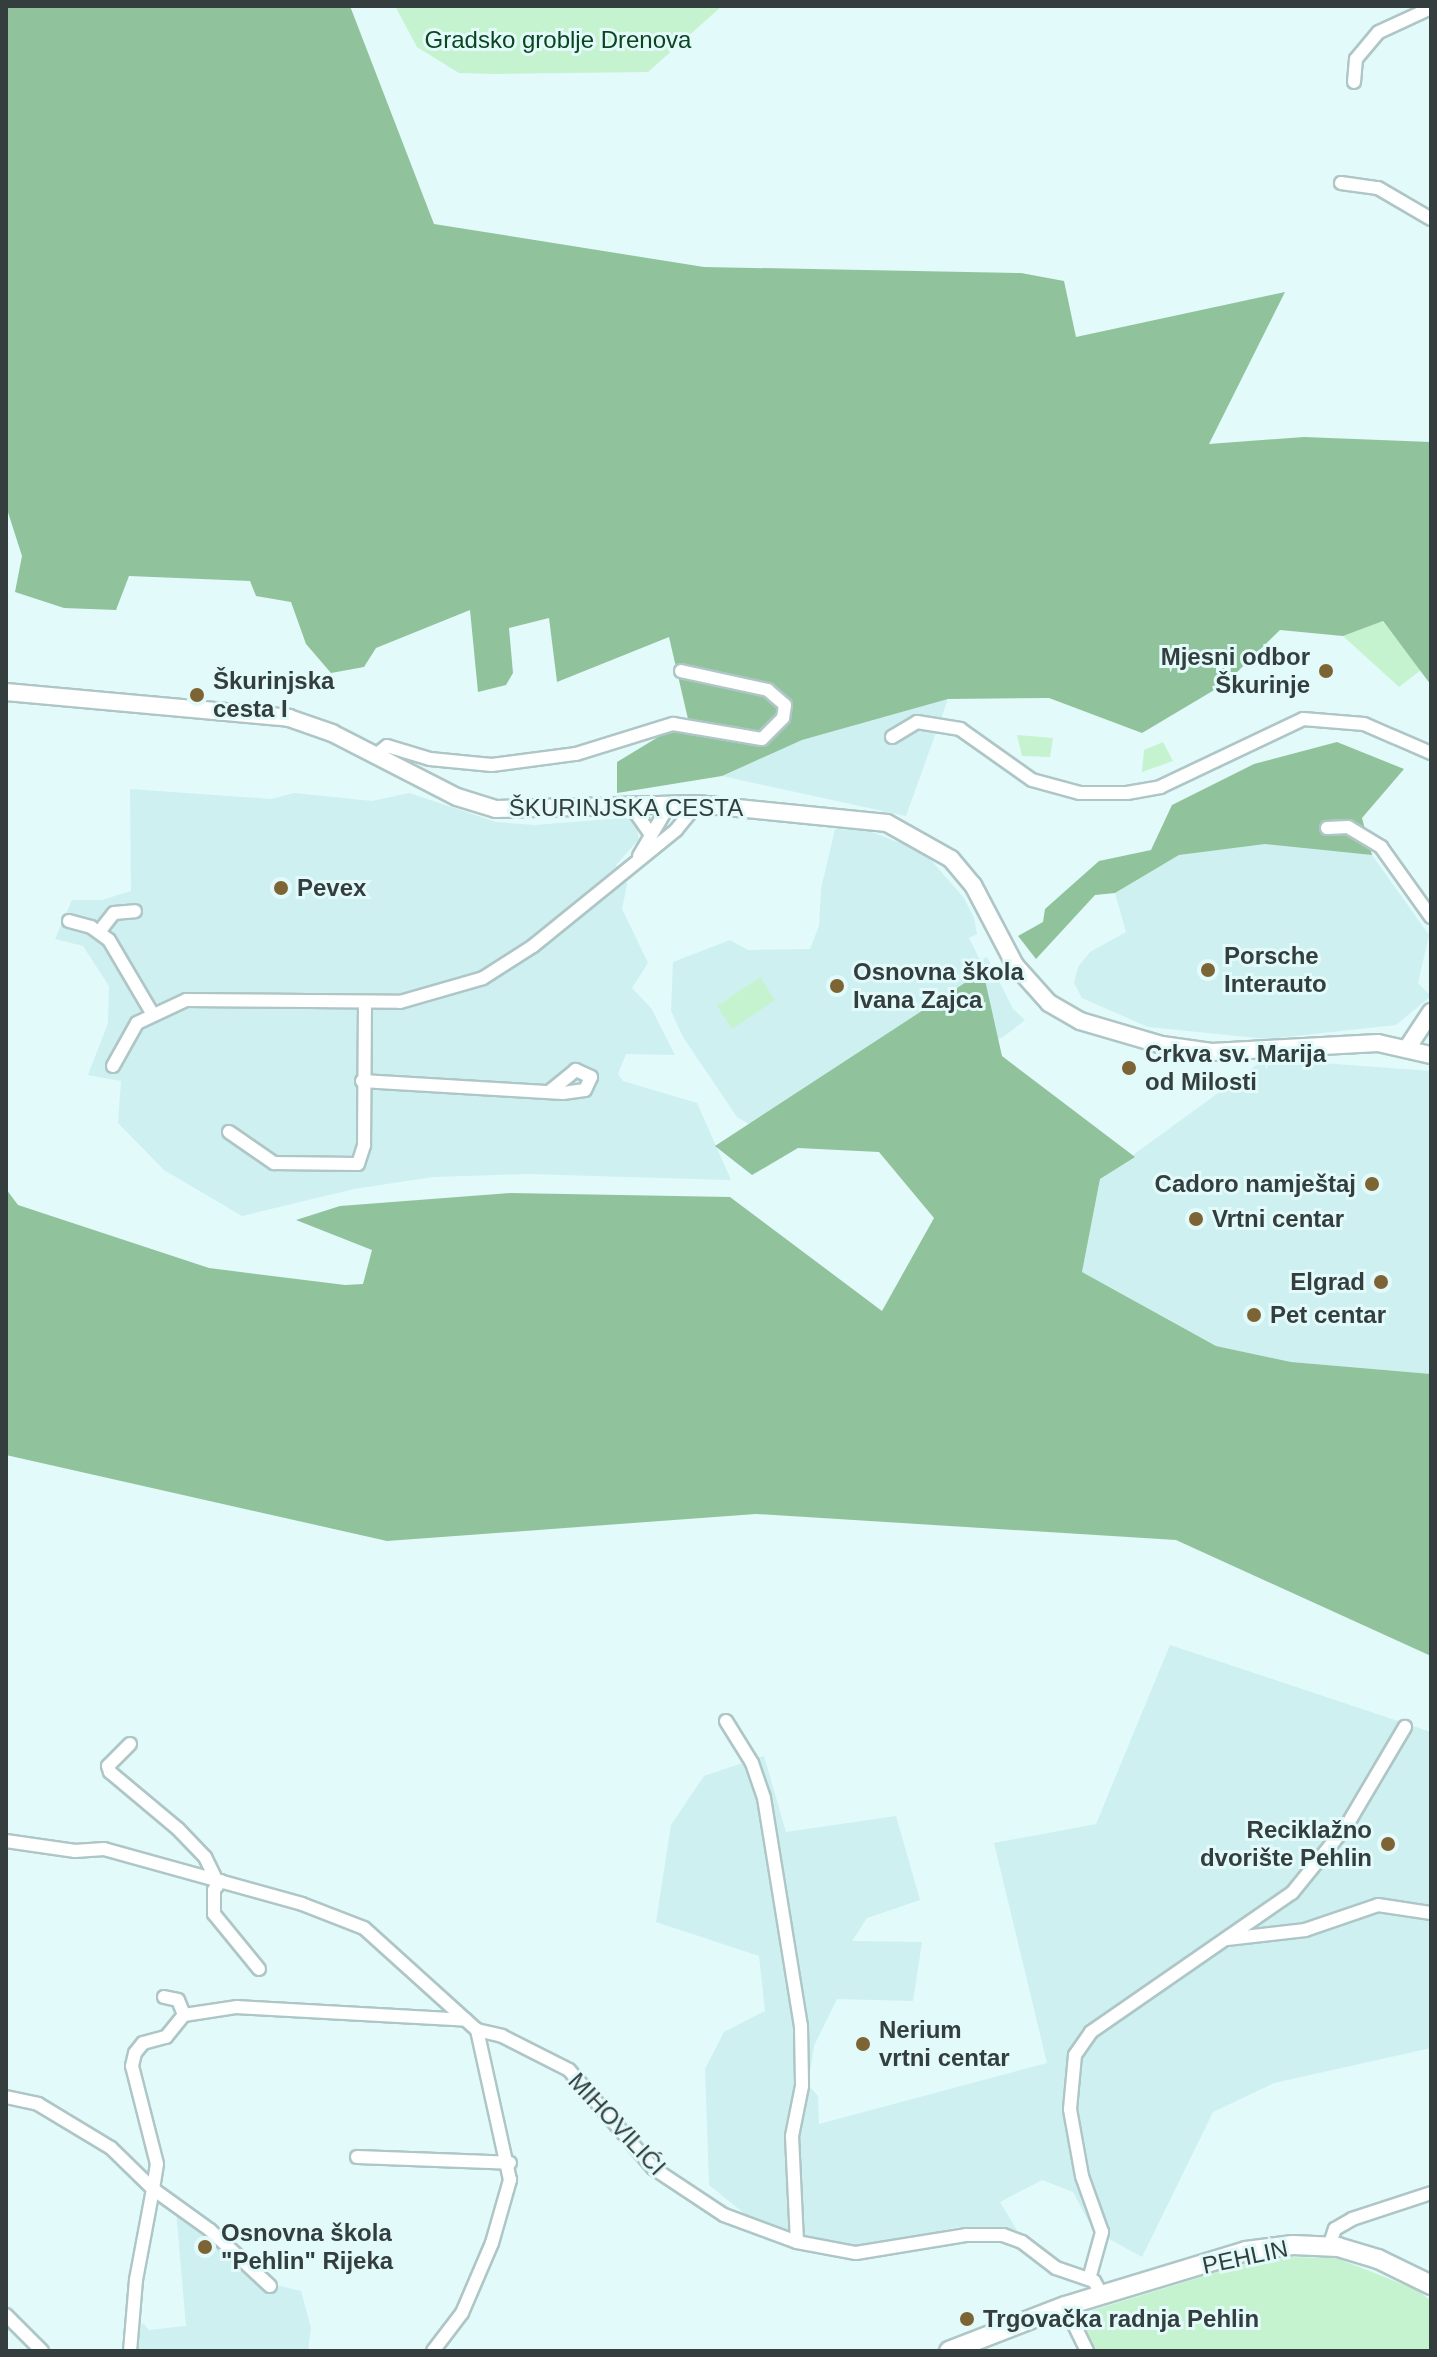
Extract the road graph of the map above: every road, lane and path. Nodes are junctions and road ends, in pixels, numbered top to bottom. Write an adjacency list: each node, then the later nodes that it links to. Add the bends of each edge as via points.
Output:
1 (1431, 8): 2 (street, via 1379,32 1356,59)
2 (1354, 82)
3 (1341, 183): 4 (street, via 1378,188)
4 (1431, 219)
5 (681, 671): 9 (street, via 768,690 785,705 783,718 762,739 673,724 576,754 492,765 430,759 387,746)
6 (6, 692): 9 (street, ŠKURINJSKA CESTA, via 131,707 249,711 311,724)
7 (892, 737): 8 (street, via 917,722 960,729 1032,780 1080,793 1160,787 1303,719 1364,724)
8 (1431, 753)
9 (376, 755): 12 (street, ŠKURINJSKA CESTA, via 457,797 496,809)
10 (697, 804): 11 (street, ŠKURINJSKA CESTA); 15 (street, via 676,830); 23 (street, ŠKURINJSKA CESTA, via 850,816 920,837 951,859 973,885 1015,965 1038,992 1092,1025 1162,1045 1212,1052 1354,1043)
11 (669, 805): 12 (street, ŠKURINJSKA CESTA); 14 (street)
12 (631, 806): 14 (street)
13 (1327, 828): 17 (street, via 1348,827 1381,847)
14 (649, 832): 15 (street)
15 (639, 856): 20 (street, via 533,946 483,978 423,999)
16 (135, 911): 19 (street, via 114,913)
17 (1431, 917)
18 (69, 921): 19 (street)
19 (99, 932): 22 (street, via 118,952)
20 (365, 1003): 22 (street, via 207,997); 26 (street)
21 (1431, 1012): 23 (street)
22 (152, 1013): 25 (street, via 126,1037)
23 (1408, 1047): 24 (street, ŠKURINJSKA CESTA)
24 (1429, 1050)
25 (113, 1066)
26 (362, 1081): 27 (street); 28 (street, via 364,1145 358,1164 274,1163)
27 (551, 1090)
28 (229, 1132)
29 (726, 1721): 46 (street, via 752,1763 764,1798 803,2040 802,2086 792,2136)
30 (1405, 1727): 35 (street, via 1347,1825 1292,1893)
31 (130, 1744): 33 (street, via 108,1766 110,1772 178,1829)
32 (6, 1841): 33 (street, MIHOVILIĆI, via 75,1851 104,1849)
33 (219, 1881): 36 (street, via 214,1914); 39 (street, MIHOVILIĆI, via 364,1928)
34 (1431, 1913): 35 (street, via 1378,1905 1305,1930)
35 (1224, 1940): 48 (street, via 1165,1986 1091,2032 1075,2055 1070,2109 1082,2176 1102,2232)
36 (259, 1969)
37 (164, 1997): 38 (street, via 178,2000)
38 (184, 2015): 39 (street, via 260,2005 393,2019); 44 (street, via 166,2037 143,2043 132,2066 157,2164)
39 (466, 2020): 40 (street, MIHOVILIĆI)
40 (477, 2030): 43 (street); 46 (street, MIHOVILIĆI, via 502,2036 569,2070 653,2168 683,2192 724,2215)
41 (6, 2097): 44 (street, via 56,2114 111,2148)
42 (357, 2157): 43 (street)
43 (510, 2163): 57 (street, via 506,2200 492,2243 462,2313)
44 (153, 2189): 50 (street, via 210,2230); 56 (street, via 136,2280)
45 (1431, 2193): 47 (street, via 1352,2219 1335,2229)
46 (797, 2242): 48 (street, via 856,2253 966,2235 1003,2235 1022,2242 1056,2268)
47 (1329, 2247): 49 (main road, PEHLIN, via 1378,2259); 51 (main road, PEHLIN, via 1246,2251)
48 (1089, 2279): 51 (street)
49 (1431, 2285)
50 (270, 2286)
51 (1103, 2297): 52 (main road, PEHLIN)
52 (1065, 2306): 54 (main road, PEHLIN); 59 (street)
53 (6, 2315): 55 (street)
54 (977, 2346): 58 (main road, PEHLIN)
55 (42, 2351)
56 (130, 2351)
57 (433, 2351)
58 (949, 2351)
59 (1087, 2351)

